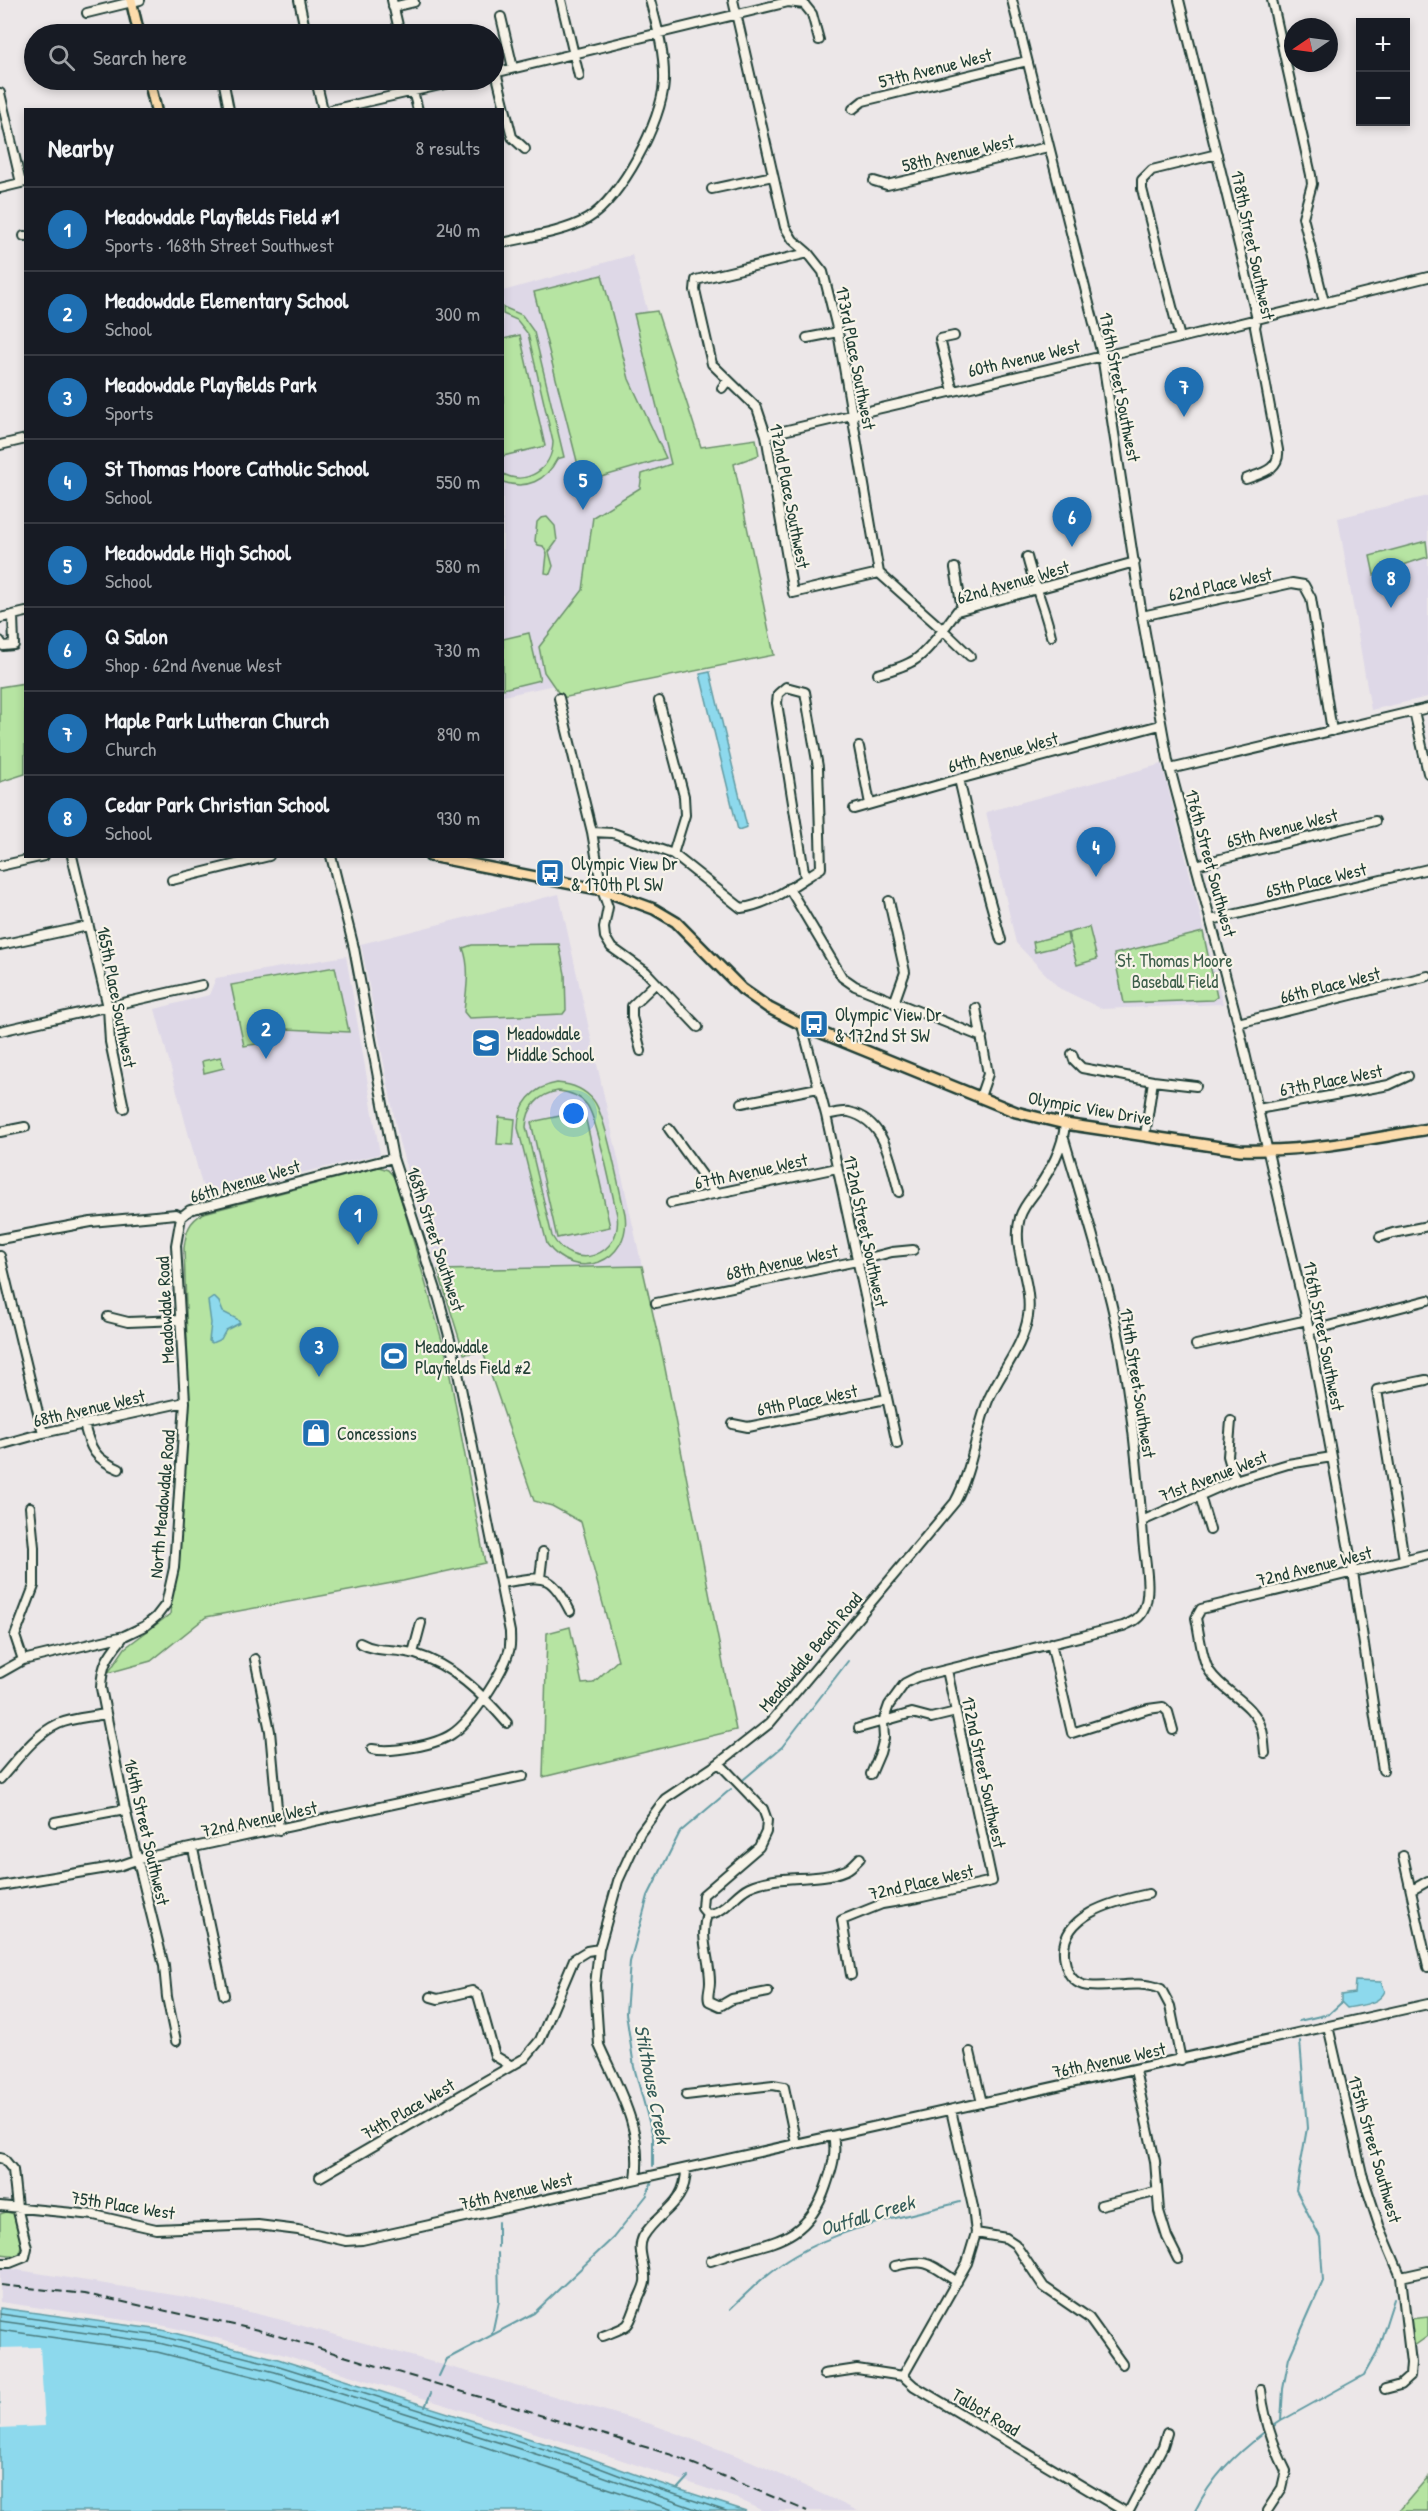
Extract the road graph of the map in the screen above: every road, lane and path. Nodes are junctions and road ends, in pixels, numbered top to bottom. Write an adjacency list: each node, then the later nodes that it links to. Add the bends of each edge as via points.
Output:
1 (299, 0): 15 (street)
2 (561, 0): 21 (street)
3 (650, 0): 19 (street)
4 (733, 0): 12 (street, 173rd Place Southwest)
5 (1012, 0): 22 (street, 176th Street Southwest)
6 (1179, 0): 40 (street, 178th Street Southwest)
7 (1272, 0): 49 (street, via 1311,175 1303,217)
8 (134, 1): 11 (street); 14 (main road)
9 (414, 2): 10 (street)
10 (392, 3): 16 (street)
11 (87, 13)
12 (736, 14): 19 (street); 20 (street, via 788,2 804,4 812,14); 41 (street, 173rd Place Southwest)
13 (501, 17): 17 (street)
14 (137, 24)
15 (304, 24)
16 (397, 24)
17 (503, 24)
18 (504, 30): 23 (street)
19 (658, 33): 21 (street); 46 (street, via 664,81 655,120 618,188 586,220)
20 (819, 40)
21 (574, 53): 23 (street); 25 (street)
22 (1027, 61): 37 (street, 57th Avenue West, via 863,101); 38 (street, 176th Street Southwest)
23 (513, 68): 24 (street)
24 (504, 70)
25 (579, 76)
26 (151, 90): 32 (main road)
27 (225, 90): 33 (street)
28 (318, 90): 34 (street)
29 (413, 90): 35 (street); 36 (street)
30 (500, 90): 39 (street, via 512,137)
31 (0, 93): 43 (street)
32 (156, 108)
33 (229, 108)
34 (323, 108)
35 (339, 108)
36 (418, 108)
37 (853, 109)
38 (1048, 147): 42 (street, 58th Avenue West, via 887,184); 55 (street, 176th Street Southwest)
39 (525, 149)
40 (1217, 154): 50 (street, 178th Street Southwest); 54 (street, via 1152,170 1144,176 1142,189)
41 (773, 176): 45 (street); 47 (street, 173rd Place Southwest, via 785,227)
42 (874, 181)
43 (23, 182): 44 (street)
44 (0, 188)
45 (712, 189)
46 (504, 242)
47 (808, 253): 51 (street, 173rd Place Southwest, via 823,272); 56 (street, 172nd Place Southwest, via 696,280 712,364)
48 (1428, 277): 49 (street, 60th Avenue West)
49 (1324, 302): 50 (street, 60th Avenue West)
50 (1257, 319): 54 (street, 60th Avenue West); 63 (street, 178th Street Southwest, via 1255,327 1278,456 1270,469)
51 (838, 332): 53 (street); 59 (street, 173rd Place Southwest)
52 (954, 336): 58 (street, via 940,339)
53 (807, 338)
54 (1180, 338): 55 (street, 60th Avenue West)
55 (1102, 355): 58 (street, 60th Avenue West); 65 (street, 176th Street Southwest)
56 (728, 380): 57 (street); 60 (street, 172nd Place Southwest, via 757,408)
57 (722, 388)
58 (953, 391): 59 (street, 60th Avenue West)
59 (852, 414): 60 (street, 60th Avenue West); 67 (street, 173rd Place Southwest)
60 (766, 435): 67 (street, 172nd Place Southwest, via 793,593)
61 (24, 440): 62 (street)
62 (0, 446)
63 (1246, 479)
64 (1027, 557): 68 (street)
65 (1135, 562): 68 (street, 62nd Avenue West); 72 (street, 176th Street Southwest)
66 (955, 568): 69 (street)
67 (879, 573): 74 (street)
68 (1035, 591): 69 (street, 62nd Avenue West); 75 (street)
69 (962, 609): 74 (street, 62nd Avenue West)
70 (24, 612): 71 (street)
71 (13, 615): 73 (street); 76 (street, via 14,645 3,646)
72 (1142, 616): 83 (street, 176th Street Southwest); 84 (street, 62nd Place West, via 1292,583 1304,585 1311,598)
73 (0, 618)
74 (943, 630): 77 (street); 78 (street, via 915,661)
75 (1051, 636)
76 (0, 641)
77 (970, 656)
78 (878, 674)
79 (559, 698): 92 (street)
80 (658, 701): 93 (street, via 684,796 685,815)
81 (1428, 708): 82 (street)
82 (1414, 711): 84 (street); 87 (street)
83 (1160, 725): 86 (street, 176th Street Southwest); 88 (street, 64th Avenue West)
84 (1332, 731): 86 (street)
85 (860, 747): 89 (street)
86 (1170, 769): 99 (street, 176th Street Southwest)
87 (1428, 772)
88 (959, 778): 89 (street, 64th Avenue West); 109 (street)
89 (870, 804): 90 (street, 64th Avenue West)
90 (854, 809)
91 (1375, 821): 99 (street, 65th Avenue West)
92 (592, 832): 93 (street, via 613,834); 105 (street)
93 (673, 854): 104 (street, via 741,908 752,907)
94 (35, 858): 100 (street)
95 (72, 858): 108 (street, 165th Place Southwest)
96 (261, 858): 103 (street)
97 (332, 858): 141 (street, 168th Street Southwest, via 354,948)
98 (440, 858): 105 (main road, Olympic View Drive)
99 (1196, 865): 107 (street, 176th Street Southwest)
100 (1, 866)
101 (1428, 869): 107 (street, 65th Place West)
102 (805, 878): 102 (street, via 821,868 818,767 805,692 786,687 778,694 777,703); 104 (street)
103 (172, 880)
104 (789, 888): 114 (street, via 842,977)
105 (602, 890): 112 (street, via 608,907 604,928 611,947); 118 (main road, Olympic View Drive, via 654,909 676,922 742,989)
106 (889, 901): 114 (street, via 905,972)
107 (1211, 920): 117 (street, 176th Street Southwest)
108 (88, 926): 110 (street); 115 (street, 165th Place Southwest)
109 (1001, 940)
110 (0, 945)
111 (1428, 976): 117 (street, 66th Place West)
112 (657, 983): 119 (street); 122 (street, via 632,1006)
113 (201, 985): 115 (street)
114 (894, 1003): 121 (street)
115 (108, 1007): 120 (street); 130 (street, 165th Place Southwest, via 110,1042)
116 (976, 1008): 121 (street)
117 (1239, 1023): 131 (street, 176th Street Southwest)
118 (802, 1024): 127 (street, 172nd Street Southwest); 128 (main road, Olympic View Drive)
119 (698, 1027)
120 (0, 1031)
121 (982, 1038): 128 (street, via 988,1074)
122 (641, 1052)
123 (1072, 1054): 125 (street, via 1082,1068)
124 (1408, 1076): 131 (street, 67th Place West, via 1389,1085)
125 (1153, 1081): 126 (street); 138 (street)
126 (1196, 1086)
127 (818, 1088): 129 (street); 132 (street, 172nd Street Southwest)
128 (980, 1097): 133 (main road, Olympic View Drive, via 1016,1113)
129 (742, 1103)
130 (124, 1108)
131 (1258, 1109): 140 (street, 176th Street Southwest)
132 (826, 1115): 142 (street, 172nd Street Southwest); 143 (street, via 847,1112 876,1128 885,1142)
133 (1065, 1124): 138 (main road, Olympic View Drive); 139 (street, Meadowdale Beach Road)
134 (25, 1127): 137 (street)
135 (669, 1129): 144 (street)
136 (1428, 1129): 140 (main road, Olympic View Drive)
137 (0, 1132)
138 (1145, 1135): 140 (main road, Olympic View Drive)
139 (1064, 1139): 174 (street, 174th Street Southwest, via 1111,1302); 201 (street, Meadowdale Beach Road, via 1049,1172 1021,1215 1018,1245 1030,1294 1028,1316 989,1400 960,1492 933,1530 770,1723)
140 (1268, 1151): 157 (street, 176th Street Southwest)
141 (393, 1158): 146 (street, 66th Avenue West, via 190,1210); 181 (street, 168th Street Southwest, via 455,1358)
142 (837, 1168): 144 (street, 67th Avenue West); 152 (street, 172nd Street Southwest)
143 (899, 1192)
144 (717, 1194): 145 (street, 67th Avenue West)
145 (671, 1203)
146 (181, 1217): 149 (street, 66th Avenue West, via 176,1214 91,1222); 156 (street, Meadowdale Road, via 176,1245)
147 (1428, 1226): 148 (street)
148 (1380, 1238)
149 (0, 1239)
150 (913, 1250): 152 (street, 68th Avenue West)
151 (0, 1256): 166 (street)
152 (857, 1261): 154 (street, 68th Avenue West); 161 (street, 172nd Street Southwest)
153 (1428, 1300): 158 (street)
154 (656, 1303)
155 (108, 1317): 156 (street, via 128,1322)
156 (180, 1320): 162 (street, Meadowdale Road)
157 (1307, 1320): 158 (street, 176th Street Southwest); 159 (street)
158 (1309, 1331): 169 (street, 176th Street Southwest)
159 (1196, 1345)
160 (1426, 1380): 178 (street, via 1377,1390)
161 (886, 1399): 165 (street, 69th Place West, via 748,1427); 167 (street, 172nd Street Southwest)
162 (185, 1402): 164 (street, 68th Avenue West); 184 (street, North Meadowdale Road, via 171,1586 166,1604 156,1617)
163 (1232, 1421): 171 (street, via 1228,1456)
164 (84, 1424): 166 (street, 68th Avenue West); 170 (street, via 88,1444 95,1454)
165 (733, 1424)
166 (43, 1433): 168 (street, 68th Avenue West)
167 (897, 1444)
168 (0, 1445)
169 (1332, 1456): 171 (street, 71st Avenue West); 179 (street, 176th Street Southwest)
170 (119, 1469)
171 (1235, 1480): 172 (street, 71st Avenue West)
172 (1200, 1496): 174 (street, 71st Avenue West); 175 (street)
173 (30, 1507): 189 (street, via 33,1586 15,1636)
174 (1142, 1521): 186 (street, 174th Street Southwest, via 1146,1589 1144,1609 1137,1619)
175 (1210, 1530)
176 (543, 1552): 180 (street)
177 (1428, 1554): 178 (street, 72nd Avenue West)
178 (1404, 1559): 179 (street, 72nd Avenue West)
179 (1353, 1572): 200 (street, 72nd Avenue West, via 1208,1606 1196,1618 1208,1670 1256,1716); 202 (street, 176th Street Southwest)
180 (540, 1578): 181 (street); 182 (street, via 558,1588)
181 (501, 1583): 192 (street, 168th Street Southwest, via 510,1649)
182 (570, 1611)
183 (421, 1623): 187 (street)
184 (124, 1636): 189 (street, North Meadowdale Road); 194 (street, 164th Street Southwest, via 106,1658 101,1672)
185 (360, 1643): 187 (street, via 371,1649)
186 (1051, 1643): 190 (street); 198 (street, via 1072,1733 1163,1707)
187 (412, 1653): 192 (street, via 439,1663)
188 (255, 1659): 208 (street, via 270,1731)
189 (23, 1660): 191 (street, North Meadowdale Road)
190 (947, 1670): 193 (street, 172nd Street Southwest); 195 (street, via 904,1683)
191 (0, 1673)
192 (484, 1696): 196 (street); 199 (street, 168th Street Southwest, via 462,1726 441,1740 385,1751)
193 (956, 1712): 195 (street, via 932,1718 912,1713); 213 (street, 172nd Street Southwest)
194 (105, 1714): 205 (street, via 60,1724 47,1731); 206 (street, 164th Street Southwest)
195 (883, 1722): 197 (street); 203 (street, via 884,1738)
196 (507, 1723)
197 (859, 1728)
198 (1173, 1730)
199 (372, 1749)
200 (1265, 1753)
201 (719, 1763): 218 (street, via 763,1809 767,1820 759,1847 703,1895 702,1908); 219 (street, Meadowdale Beach Road, via 665,1799 640,1833 618,1881)
202 (1383, 1770)
203 (871, 1774)
204 (523, 1776): 208 (street, 72nd Avenue West)
205 (0, 1779)
206 (125, 1809): 207 (street); 212 (street, 164th Street Southwest)
207 (55, 1822)
208 (279, 1830): 209 (street, 72nd Avenue West)
209 (193, 1849): 212 (street, 72nd Avenue West); 223 (street)
210 (1403, 1856): 216 (street)
211 (860, 1858): 218 (street, via 846,1870 748,1887 718,1912)
212 (139, 1859): 215 (street, 72nd Avenue West, via 119,1866); 227 (street, 164th Street Southwest, via 164,1966)
213 (992, 1881): 221 (street, 72nd Place West, via 882,1904 842,1920)
214 (1428, 1881): 216 (street)
215 (0, 1886)
216 (1412, 1890): 220 (street)
217 (1148, 1894): 229 (street, via 1088,1913 1068,1932 1063,1956 1072,1979 1084,1985 1133,1984 1161,1989 1170,2006)
218 (707, 1914): 222 (street, via 703,1938 709,2001 720,2006 732,1999)
219 (599, 1949): 230 (street, 74th Place West, via 574,1959 540,2040 525,2058); 240 (street, Meadowdale Beach Road, via 595,1985 597,2033 636,2133)
220 (1428, 1967)
221 (851, 1975)
222 (768, 1992)
223 (224, 1995)
224 (431, 1997): 230 (street, via 472,1991 478,1995 491,2048 495,2056)
225 (1428, 2004): 226 (street, 76th Avenue West)
226 (1328, 2026): 229 (street, 76th Avenue West); 252 (street, 175th Street Southwest, via 1362,2174)
227 (176, 2041)
228 (970, 2052): 233 (street)
229 (1181, 2060): 231 (street, 76th Avenue West)
230 (510, 2065): 239 (street, 74th Place West)
231 (1135, 2070): 233 (street, 76th Avenue West); 241 (street, via 1155,2161)
232 (686, 2096): 236 (street, via 784,2087)
233 (982, 2103): 234 (street, 76th Avenue West)
234 (951, 2110): 235 (street, 76th Avenue West); 246 (street)
235 (833, 2136): 236 (street, 76th Avenue West); 248 (street, via 835,2160 820,2203 806,2221 781,2240)
236 (796, 2144): 238 (street, 76th Avenue West)
237 (2, 2159): 244 (street, via 13,2170)
238 (686, 2169): 240 (street, 76th Avenue West); 254 (street, via 686,2182 675,2202 642,2238 645,2282 631,2322)
239 (320, 2177)
240 (636, 2179): 245 (street, 76th Avenue West, via 362,2240)
241 (1155, 2192): 242 (street); 247 (street, via 1163,2225)
242 (1101, 2205)
243 (0, 2206): 244 (street, 75th Place West)
244 (17, 2207): 245 (street, 75th Place West, via 94,2215 156,2229); 249 (street, via 27,2248 25,2257 10,2264)
245 (242, 2225)
246 (976, 2233): 253 (street); 255 (street, via 1006,2238 1015,2244 1044,2287 1089,2318)
247 (1178, 2259)
248 (711, 2261)
249 (0, 2263)
250 (895, 2266): 253 (street, via 917,2260 927,2262)
251 (1428, 2271): 252 (street)
252 (1401, 2277): 258 (street, 175th Street Southwest, via 1410,2376 1400,2385)
253 (957, 2282): 257 (street)
254 (603, 2336)
255 (1122, 2364)
256 (825, 2374): 257 (street, Talbot Road, via 857,2369)
257 (903, 2376): 261 (street, Talbot Road)
258 (1385, 2389)
259 (1261, 2390): 263 (street, via 1267,2427 1286,2471)
260 (1167, 2433): 262 (street)
261 (1124, 2511)
262 (1129, 2511)
263 (1267, 2511)

